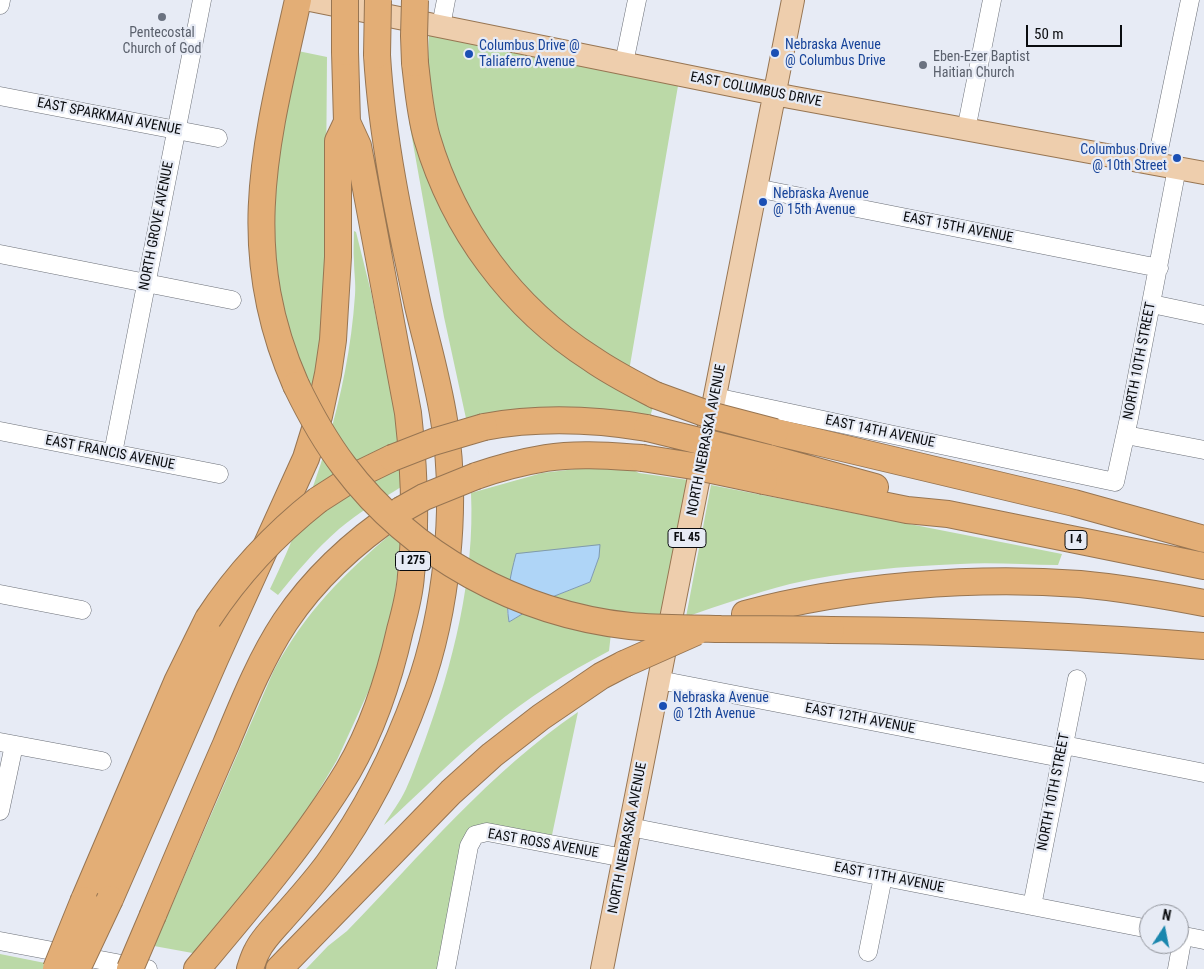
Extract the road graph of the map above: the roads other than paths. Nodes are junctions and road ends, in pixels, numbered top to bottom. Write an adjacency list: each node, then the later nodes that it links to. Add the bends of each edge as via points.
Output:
1 (1, 0): 13 (street)
2 (202, 0): 19 (street, NORTH GROVE AVENUE)
3 (298, 0): 44 (highway, bridge, via 262,184 261,240 271,314 296,385 324,438 379,506 432,550 497,589 566,614 630,626 916,631)
4 (310, 0): 14 (main road, EAST COLUMBUS DRIVE)
5 (346, 0): 18 (highway, I 275, bridge)
6 (378, 0): 67 (highway, I 275, bridge, via 376,55 381,107 402,226 445,422 450,506 445,572 435,630 419,689 386,769 346,839 257,949)
7 (415, 0): 39 (highway, bridge, via 415,63 419,100 426,136 452,206 486,260 525,306 591,359 655,395 710,415 1074,503)
8 (446, 0): 14 (street)
9 (636, 0): 15 (street)
10 (794, 0): 16 (main road, NORTH NEBRASKA AVENUE / FL 45)
11 (992, 0): 20 (street)
12 (1190, 0): 22 (street, NORTH 10TH STREET)
13 (0, 5)
14 (440, 26): 15 (main road, EAST COLUMBUS DRIVE)
15 (624, 63): 16 (main road, EAST COLUMBUS DRIVE)
16 (775, 94): 20 (main road, EAST COLUMBUS DRIVE); 24 (main road, NORTH NEBRASKA AVENUE / FL 45)
17 (0, 96): 19 (street, EAST SPARKMAN AVENUE)
18 (347, 122): 63 (highway, bridge, via 338,141 338,257 333,340 328,374 306,458); 66 (highway, I 275, via 358,146 408,413 414,513 406,609 390,673 348,769 310,829)
19 (177, 129): 21 (street, EAST SPARKMAN AVENUE); 27 (street, NORTH GROVE AVENUE)
20 (966, 130): 22 (main road, EAST COLUMBUS DRIVE)
21 (218, 138)
22 (1167, 166): 23 (main road, EAST COLUMBUS DRIVE); 26 (street, NORTH 10TH STREET)
23 (1204, 173)
24 (756, 188): 26 (street, EAST 15TH AVENUE); 31 (main road, NORTH NEBRASKA AVENUE / FL 45)
25 (0, 254): 27 (street)
26 (1159, 268): 29 (street, NORTH 10TH STREET)
27 (146, 282): 28 (street); 35 (street, NORTH GROVE AVENUE)
28 (232, 300)
29 (1152, 304): 30 (street); 33 (street, NORTH 10TH STREET)
30 (1204, 315)
31 (715, 397): 36 (street, EAST 14TH AVENUE); 46 (main road, NORTH NEBRASKA AVENUE / FL 45)
32 (0, 431): 35 (street, EAST FRANCIS AVENUE)
33 (1126, 435): 34 (street); 36 (street, NORTH 10TH STREET, via 1115,482)
34 (1204, 450)
35 (112, 453): 38 (street, EAST FRANCIS AVENUE)
36 (1044, 467)
37 (766, 470): 40 (highway, I 4, via 908,510 948,514); 62 (highway, bridge, via 647,428 607,421 519,422 484,427 432,442 356,476 318,500 257,555 208,619 177,682); 64 (highway, bridge, via 693,466 599,455 548,457 509,465 424,497 378,526 339,558 284,623 255,676)
38 (219, 474)
39 (1204, 539)
40 (1204, 566)
41 (0, 594): 43 (street)
42 (1204, 603): 68 (highway, bridge, via 1081,584 1020,582 899,586 779,604 693,633 601,676 492,754)
43 (82, 610)
44 (1204, 646)
45 (1077, 679): 48 (street, NORTH 10TH STREET)
46 (659, 680): 48 (street, EAST 12TH AVENUE); 52 (main road, NORTH NEBRASKA AVENUE / FL 45)
47 (7, 743): 49 (street); 51 (street)
48 (1062, 752): 50 (street, EAST 12TH AVENUE); 55 (street, NORTH 10TH STREET)
49 (102, 761)
50 (1204, 773)
51 (0, 811)
52 (630, 828): 53 (main road, NORTH NEBRASKA AVENUE / FL 45); 54 (street, EAST 11TH AVENUE)
53 (624, 858): 69 (street, EAST ROSS AVENUE, via 487,832 475,835 469,846); 70 (main road, NORTH NEBRASKA AVENUE / FL 45)
54 (882, 877): 55 (street, EAST 11TH AVENUE); 60 (street)
55 (1032, 906): 56 (street, EAST 11TH AVENUE)
56 (1139, 927)
57 (1189, 937): 58 (street)
58 (1204, 940)
59 (0, 941): 65 (street)
60 (868, 952)
61 (1179, 954): 71 (street)
62 (56, 969)
63 (78, 969)
64 (130, 969)
65 (148, 969)
66 (197, 969)
67 (250, 969)
68 (279, 969)
69 (446, 969)
70 (602, 969)
71 (1177, 969)

